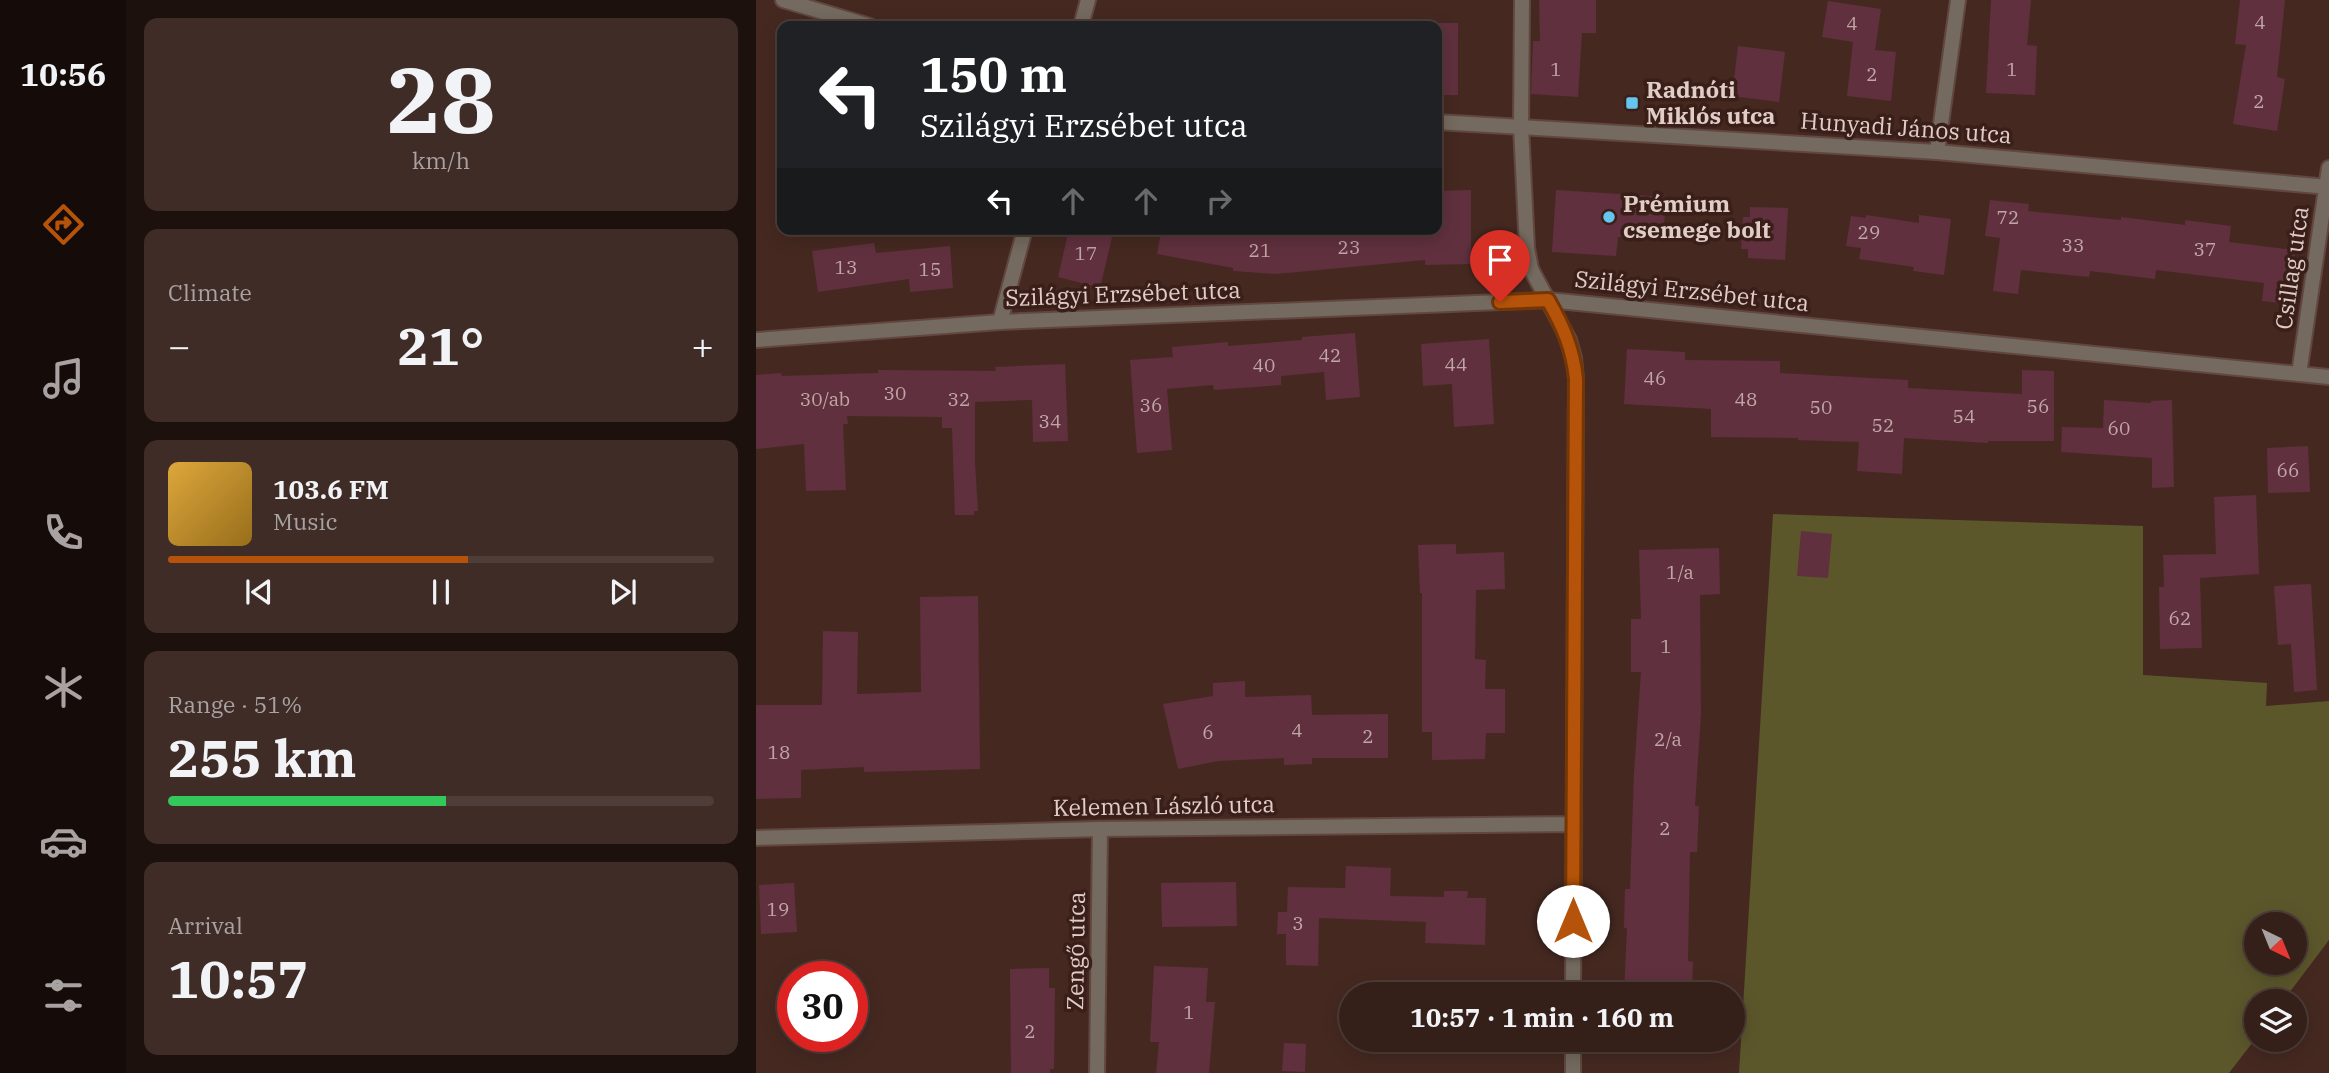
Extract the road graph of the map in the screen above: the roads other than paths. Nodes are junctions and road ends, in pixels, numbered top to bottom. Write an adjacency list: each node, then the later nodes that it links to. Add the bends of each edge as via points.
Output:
1 (783, 0): 5 (street)
2 (1088, 0): 6 (street)
3 (1522, 0): 8 (street)
4 (1958, 0): 9 (street)
5 (853, 21)
6 (1082, 21)
7 (1442, 122): 8 (street, Hunyadi János utca)
8 (1521, 127): 9 (street, Hunyadi János utca); 13 (street, via 1527,248 1531,269)
9 (1937, 152): 11 (street, Hunyadi János utca)
10 (2329, 168): 11 (street, Csillag utca)
11 (2328, 187): 16 (street, Csillag utca)
12 (1023, 235): 14 (street)
13 (1548, 300): 14 (street, Szilágyi Erzsébet utca); 16 (street, Szilágyi Erzsébet utca); 18 (street, via 1569,340 1576,379)
14 (1000, 322): 15 (street, Szilágyi Erzsébet utca)
15 (756, 340)
16 (2299, 374): 17 (street, Szilágyi Erzsébet utca)
17 (2329, 377)
18 (1573, 824): 19 (street, Kelemen László utca); 21 (street)
19 (1100, 829): 20 (street, Kelemen László utca); 23 (street, Zengő utca)
20 (756, 838)
21 (1573, 982)
22 (1573, 1052): 24 (street)
23 (1097, 1073)
24 (1573, 1073)

